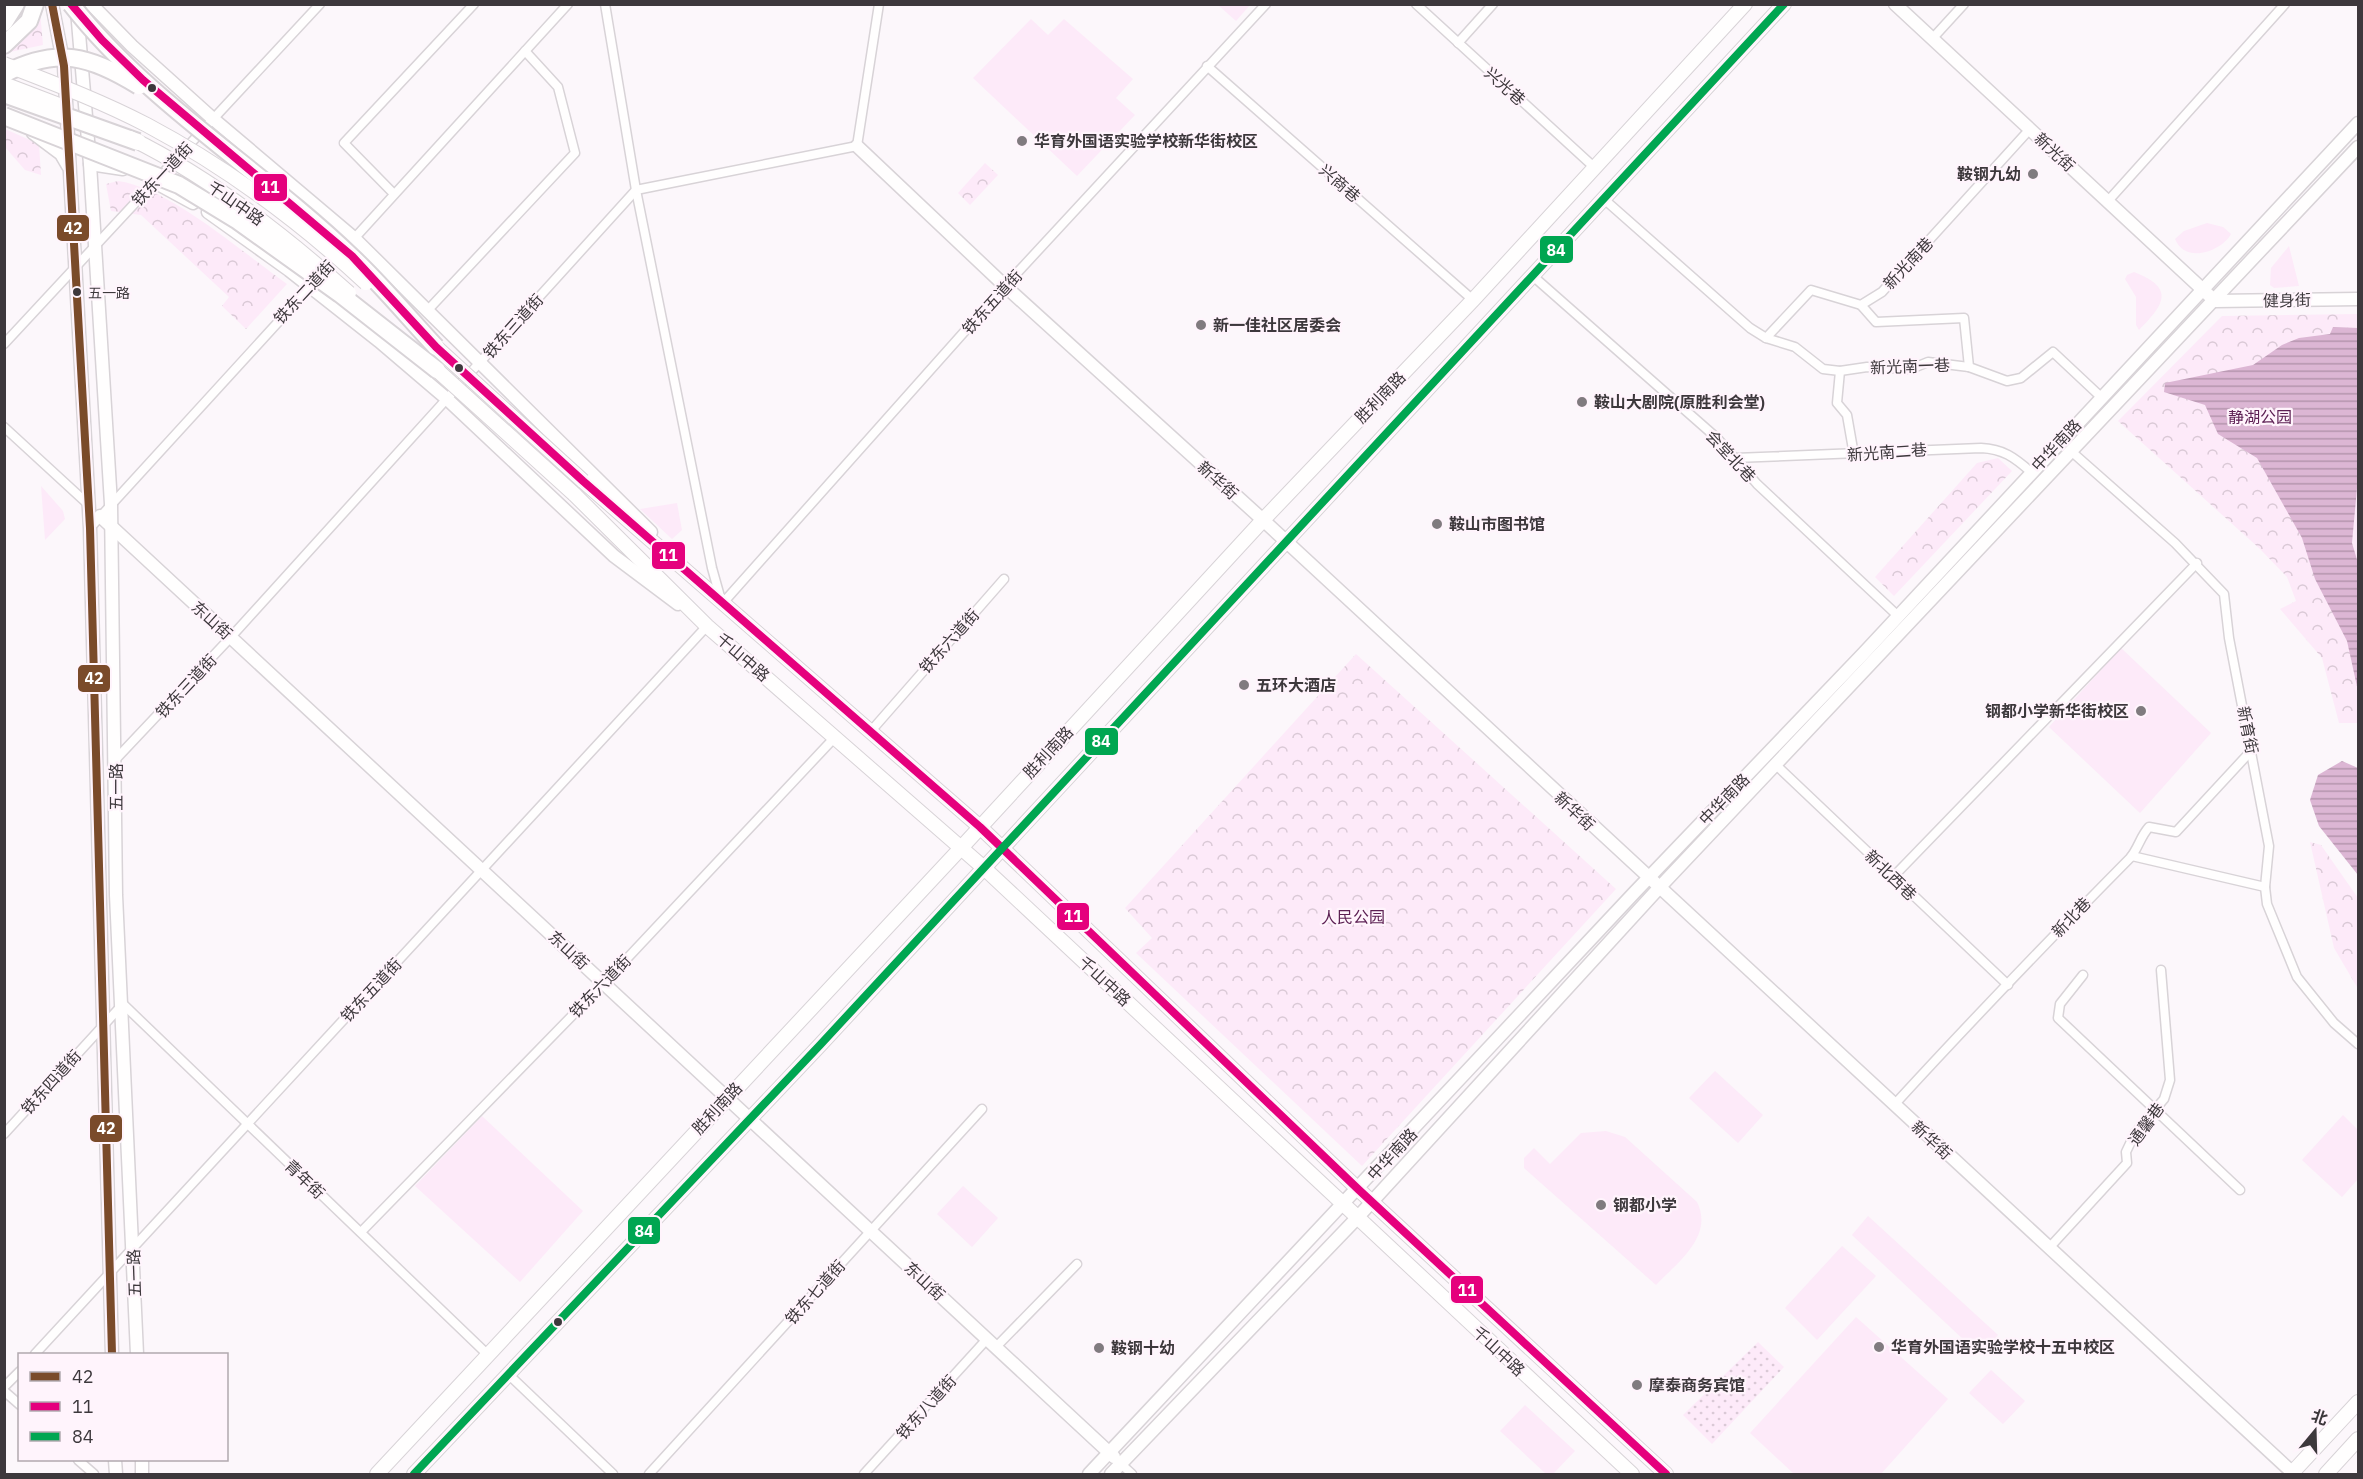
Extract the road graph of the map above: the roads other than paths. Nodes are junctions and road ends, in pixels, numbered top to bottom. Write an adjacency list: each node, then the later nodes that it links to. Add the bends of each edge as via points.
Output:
1 (16, 4): 20 (highway)
2 (35, 4): 23 (highway, via 29,21)
3 (52, 4): 40 (main road, 五一路, via 64,66)
4 (71, 4): 30 (highway, bridge, via 110,48)
5 (76, 4): 39 (main road, 五一路)
6 (91, 4): 32 (main road)
7 (320, 4): 32 (street, 铁东一道街)
8 (474, 4): 44 (street, via 344,143)
9 (568, 4): 24 (street, 铁东二道街)
10 (605, 4): 43 (street)
11 (879, 4): 37 (street)
12 (1266, 4): 26 (street, 铁东五道街)
13 (1416, 4): 22 (street, 兴光巷)
14 (1493, 4): 22 (street)
15 (1745, 4): 41 (main road, 胜利南路)
16 (1784, 4): 45 (main road, 胜利南路)
17 (1895, 4): 21 (main road, 新光街)
18 (1964, 4): 21 (street)
19 (2285, 4): 46 (street)
20 (4, 23)
21 (1932, 39): 35 (main road, 新光街)
22 (1458, 43): 41 (street, 兴光巷)
23 (4, 45)
24 (525, 51): 44 (street, 铁东二道街); 58 (street, via 558,87 575,153)
25 (4, 64): 61 (main road, 千山中路, bridge, via 78,92 147,125 220,168 345,263)
26 (1207, 66): 52 (street, 铁东五道街); 55 (street, 兴商巷)
27 (4, 74): 30 (highway, bridge, via 25,63 81,59 107,66)
28 (4, 84): 36 (main road, 千山中路, bridge)
29 (4, 94): 36 (highway, bridge)
30 (178, 110): 61 (highway, bridge, via 352,256)
31 (4, 116): 64 (highway, bridge, via 179,185 248,228 340,294)
32 (212, 118): 42 (street, 铁东一道街); 47 (main road)
33 (4, 122): 40 (main road, via 41,137 61,154)
34 (2358, 123): 53 (main road, 中华南路)
35 (2030, 129): 46 (main road, 新光街); 57 (street, 新光南巷, via 1882,292)
36 (138, 142): 64 (main road, 千山中路, bridge, via 210,184 266,225)
37 (857, 146): 43 (street); 52 (main road, 新华街)
38 (2358, 147): 56 (main road)
39 (90, 164): 42 (main road, via 118,168); 48 (main road, 五一路)
40 (69, 167): 49 (main road, 五一路)
41 (1595, 168): 55 (main road, 胜利南路)
42 (154, 182): 48 (street, 铁东一道街); 51 (main road, via 221,220)
43 (636, 190): 62 (street, 铁东三道街); 82 (street)
44 (394, 194): 47 (street, 铁东二道街)
45 (1605, 200): 50 (main road, 胜利南路); 59 (street, 新光南一巷)
46 (2108, 201): 53 (main road, 新光街)
47 (354, 238): 51 (street, 铁东二道街); 58 (main road)
48 (94, 246): 49 (street, 铁东一道街); 73 (main road, 五一路)
49 (75, 266): 60 (street, 铁东一道街); 74 (main road, 五一路)
50 (1534, 276): 71 (street, 会堂北巷); 79 (main road, 胜利南路)
51 (310, 286): 67 (main road); 73 (street, 铁东二道街)
52 (1005, 286): 76 (main road, 新华街); 82 (street, 铁东五道街)
53 (2205, 290): 56 (main road, 新光街); 66 (main road, 中华南路)
54 (2358, 298): 56 (main road, 健身街)
55 (1473, 300): 76 (main road, 胜利南路)
56 (2215, 301): 69 (main road)
57 (1861, 305): 59 (street, via 1811,290); 63 (street, via 1876,322 1964,318)
58 (427, 311): 62 (main road)
59 (1766, 338): 65 (street, 新光南一巷, via 1795,347 1823,369)
60 (4, 344)
61 (436, 347): 82 (main road, 千山中路, bridge)
62 (480, 362): 67 (street, 铁东三道街); 82 (main road)
63 (1970, 367): 65 (street, 新光南一巷, via 1928,363 1911,369 1867,367); 66 (street, 新光南一巷, via 2007,381 2020,378 2053,352)
64 (436, 370): 84 (main road, 千山中路, bridge, via 574,494)
65 (1840, 371): 70 (street, via 1837,403 1847,415)
66 (2101, 397): 72 (main road, 中华南路)
67 (447, 399): 84 (main road, via 614,556); 85 (street, 铁东三道街)
68 (4, 427): 74 (street, 东山街)
69 (2072, 452): 80 (street, 新育街); 90 (main road)
70 (1854, 455): 71 (street, 新光南二巷); 72 (street, 新光南二巷, via 1996,449 2013,456)
71 (1735, 458): 83 (street, 会堂北巷, via 1757,484)
72 (2031, 472): 83 (main road, 中华南路)
73 (111, 504): 75 (street, 铁东二道街); 78 (main road, 五一路)
74 (88, 505): 75 (street, 东山街); 77 (main road, 五一路)
75 (100, 516): 77 (street, 铁东二道街); 78 (main road, 东山街)
76 (1263, 520): 79 (main road, 新华街); 91 (main road, 胜利南路)
77 (90, 528): 106 (main road, 五一路)
78 (112, 528): 85 (main road, 东山街); 89 (main road, 五一路)
79 (1286, 543): 93 (main road, 胜利南路); 98 (main road, 新华街)
80 (2197, 563): 88 (street, 新育街, via 2224,594); 97 (street)
81 (1004, 579): 86 (street, 铁东六道街)
82 (722, 604): 86 (main road, 千山中路)
83 (1897, 615): 98 (main road, 中华南路)
84 (707, 626): 87 (main road, 千山中路); 96 (street, 铁东五道街)
85 (231, 637): 89 (street, 铁东三道街); 96 (main road, 东山街)
86 (871, 731): 91 (main road, 千山中路)
87 (836, 736): 92 (main road, 千山中路); 103 (street, 铁东六道街)
88 (2251, 751): 94 (street, 新北巷, via 2176,832 2149,828); 99 (street, 新育街, via 2269,846)
89 (115, 760): 105 (main road, 五一路, via 116,895)
90 (1776, 765): 97 (street, 新北西巷); 100 (main road)
91 (980, 827): 92 (main road, 胜利南路); 93 (main road, 千山中路)
92 (961, 848): 95 (main road, 千山中路); 108 (main road, 胜利南路)
93 (1003, 848): 95 (main road, 胜利南路); 115 (main road, 千山中路)
94 (2132, 856): 99 (street); 104 (street, 新北巷)
95 (984, 868): 112 (main road, 胜利南路); 118 (main road, 千山中路)
96 (482, 870): 103 (main road, 东山街); 113 (street, 铁东五道街)
97 (1893, 877): 104 (street, 新北西巷)
98 (1648, 879): 100 (main road, 新华街); 115 (main road, 中华南路)
99 (2265, 887): 107 (street, 新育街, via 2267,904 2297,977 2334,1023)
100 (1658, 889): 109 (main road, 新华街); 117 (main road)
101 (2161, 970): 111 (street, 通馨巷, via 2170,1080 2164,1099)
102 (2083, 975): 111 (street, via 2060,1004 2058,1018)
103 (604, 983): 108 (main road, 东山街); 121 (street, 铁东六道街)
104 (2007, 985): 109 (street, 新北巷)
105 (123, 1004): 106 (street, 铁东四道街); 113 (street, 青年街); 123 (main road, 五一路)
106 (102, 1026): 114 (street, 铁东四道街); 125 (main road, 五一路)
107 (2358, 1044)
108 (727, 1097): 112 (main road, 东山街); 130 (main road, 胜利南路)
109 (1894, 1105): 122 (main road, 新华街)
110 (982, 1109): 120 (street, 铁东七道街)
111 (2155, 1109): 116 (street); 122 (street, 通馨巷, via 2135,1133 2126,1152 2127,1163)
112 (750, 1119): 120 (main road, 东山街); 132 (main road, 胜利南路)
113 (247, 1123): 121 (street, 青年街); 123 (street, 铁东五道街)
114 (4, 1134)
115 (1359, 1190): 117 (main road, 千山中路); 118 (main road, 中华南路)
116 (2240, 1190)
117 (1372, 1202): 119 (main road); 150 (main road, 千山中路)
118 (1344, 1205): 119 (main road, 千山中路); 137 (main road, 中华南路)
119 (1357, 1218): 139 (main road); 149 (main road, 千山中路)
120 (870, 1231): 126 (main road, 东山街); 144 (street, 铁东七道街)
121 (361, 1232): 130 (street, 青年街)
122 (2049, 1248): 151 (main road, 新华街)
123 (133, 1251): 125 (street, 铁东五道街); 129 (main road, 五一路)
124 (1077, 1264): 126 (street, 铁东八道街)
125 (110, 1274): 127 (street, 铁东五道街); 128 (main road, 五一路)
126 (991, 1343): 137 (main road, 东山街); 145 (street, 铁东八道街)
127 (35, 1353)
128 (112, 1353)
129 (137, 1353)
130 (487, 1354): 141 (main road, 胜利南路)
131 (18, 1373): 133 (street)
132 (508, 1374): 142 (main road, 胜利南路); 143 (street)
133 (4, 1389): 135 (street)
134 (2358, 1402): 151 (main road)
135 (18, 1403)
136 (2358, 1439): 152 (main road)
137 (1110, 1453): 139 (main road, 东山街); 146 (main road, 中华南路)
138 (79, 1461): 140 (street)
139 (1121, 1464): 147 (main road); 148 (street, 东山街)
140 (94, 1474)
141 (377, 1474)
142 (414, 1474)
143 (613, 1474)
144 (649, 1474)
145 (864, 1474)
146 (1089, 1474)
147 (1111, 1474)
148 (1132, 1474)
149 (1632, 1474)
150 (1666, 1474)
151 (2292, 1474)
152 (2326, 1474)

